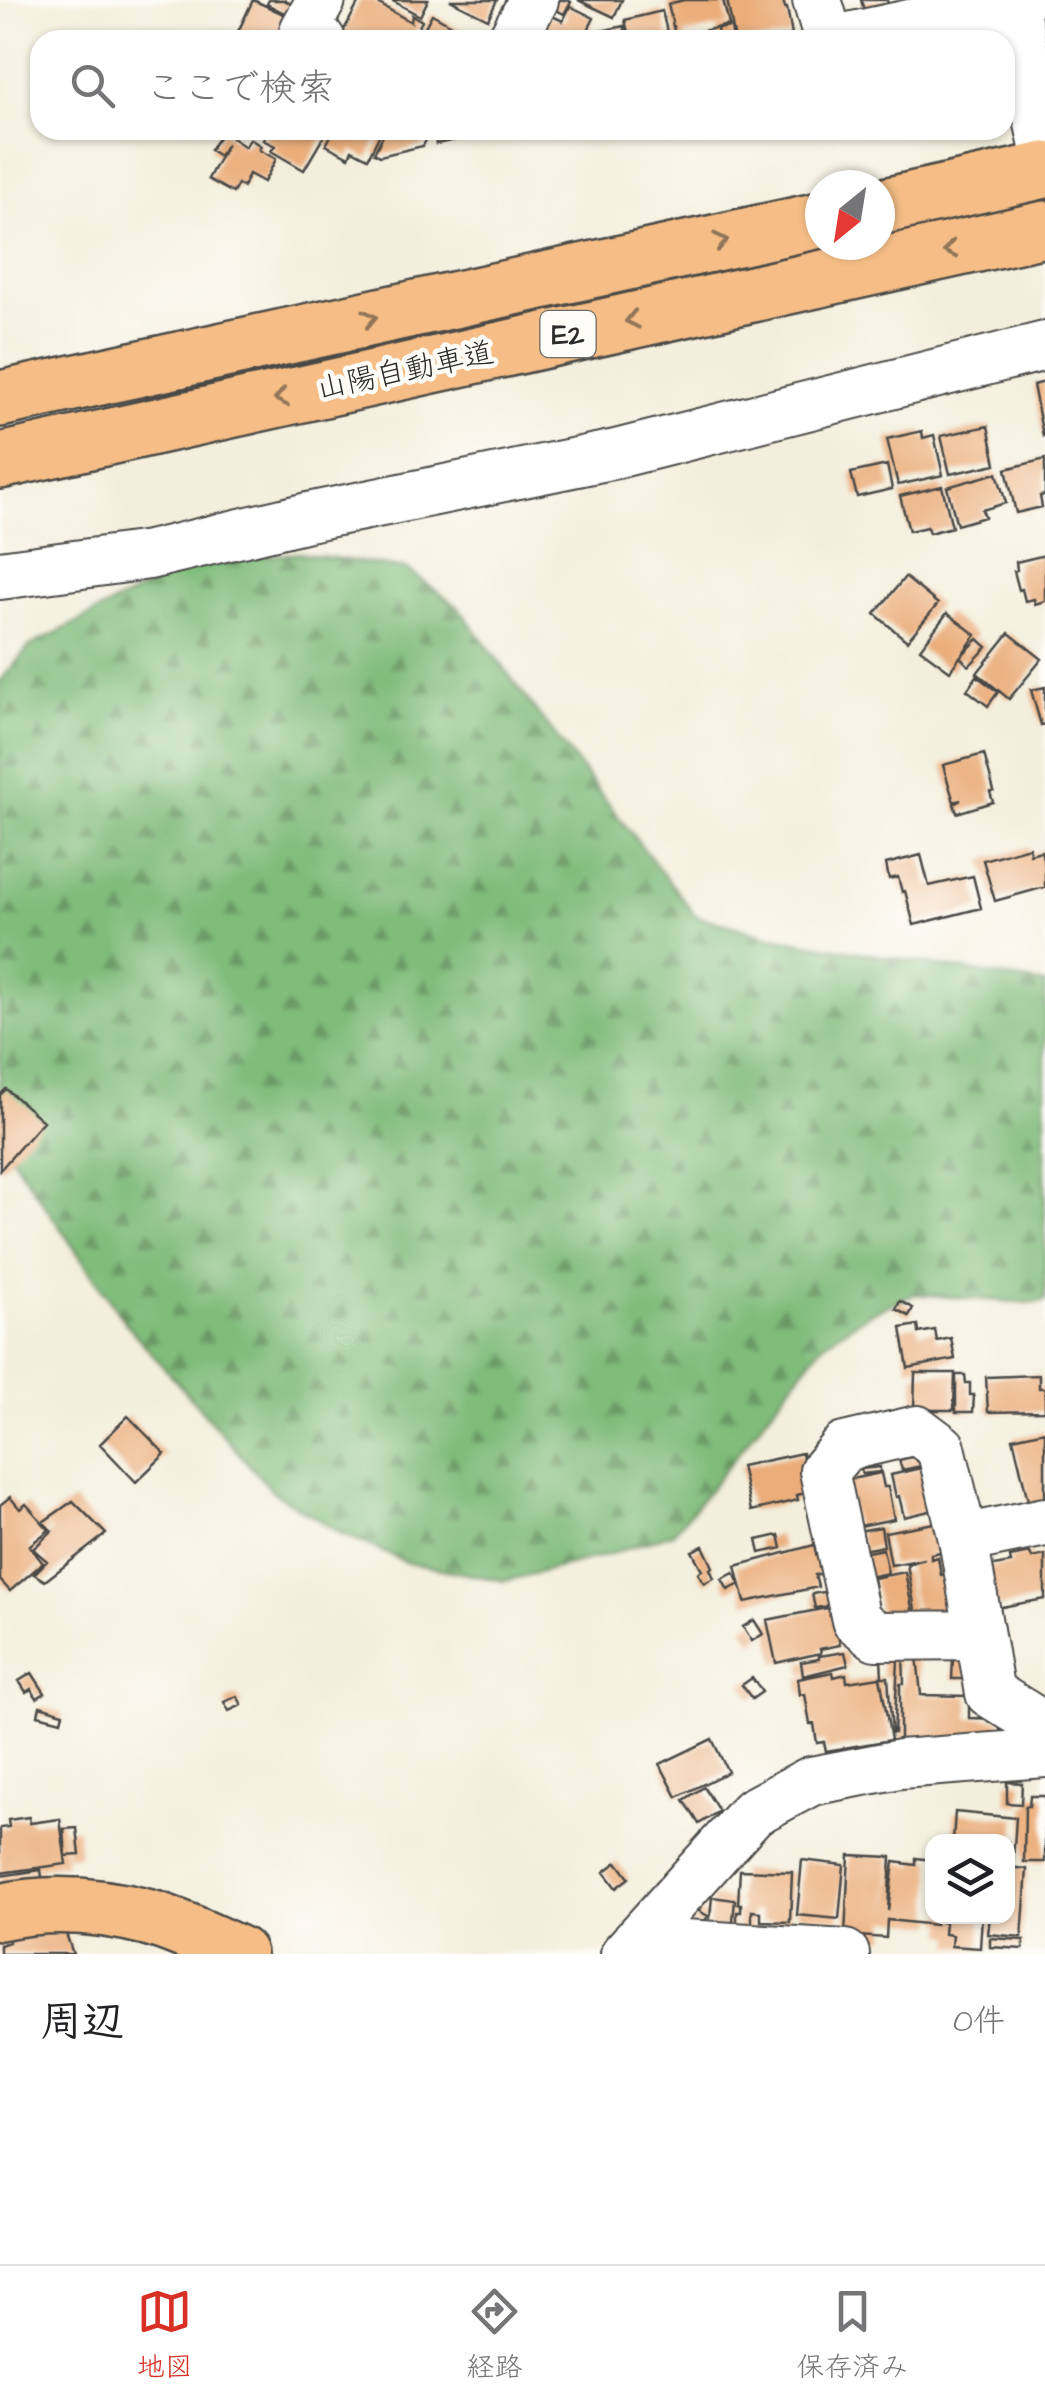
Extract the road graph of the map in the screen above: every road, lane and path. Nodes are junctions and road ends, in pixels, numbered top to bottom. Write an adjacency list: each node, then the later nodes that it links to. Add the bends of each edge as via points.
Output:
1 (321, 0): 5 (street)
2 (534, 0): 6 (street)
3 (817, 0): 7 (street)
4 (1017, 1): 8 (street); 9 (street)
5 (304, 30)
6 (518, 30)
7 (828, 30)
8 (879, 30)
9 (1045, 152)
10 (1045, 170): 11 (main road)
11 (895, 203)
12 (805, 223): 15 (main road, 山陽自動車道 / E2, one-way to 12)
13 (1045, 229): 16 (main road, 山陽自動車道 / E2, one-way to 16)
14 (1045, 346): 17 (street, via 616,454 149,555)
15 (15, 396)
16 (1, 461)
17 (0, 575)
18 (1045, 1522): 19 (street)
19 (963, 1538): 20 (street); 20 (street, via 941,1448 917,1430 844,1447 824,1471 856,1620 876,1636)
20 (979, 1635): 21 (street, via 990,1693)
21 (1045, 1727)
22 (1045, 1753): 24 (street, via 900,1764 811,1781 752,1812)
23 (0, 1912): 25 (main road, via 84,1905 152,1919)
24 (630, 1947): 26 (street)
25 (238, 1954)
26 (845, 1954)

